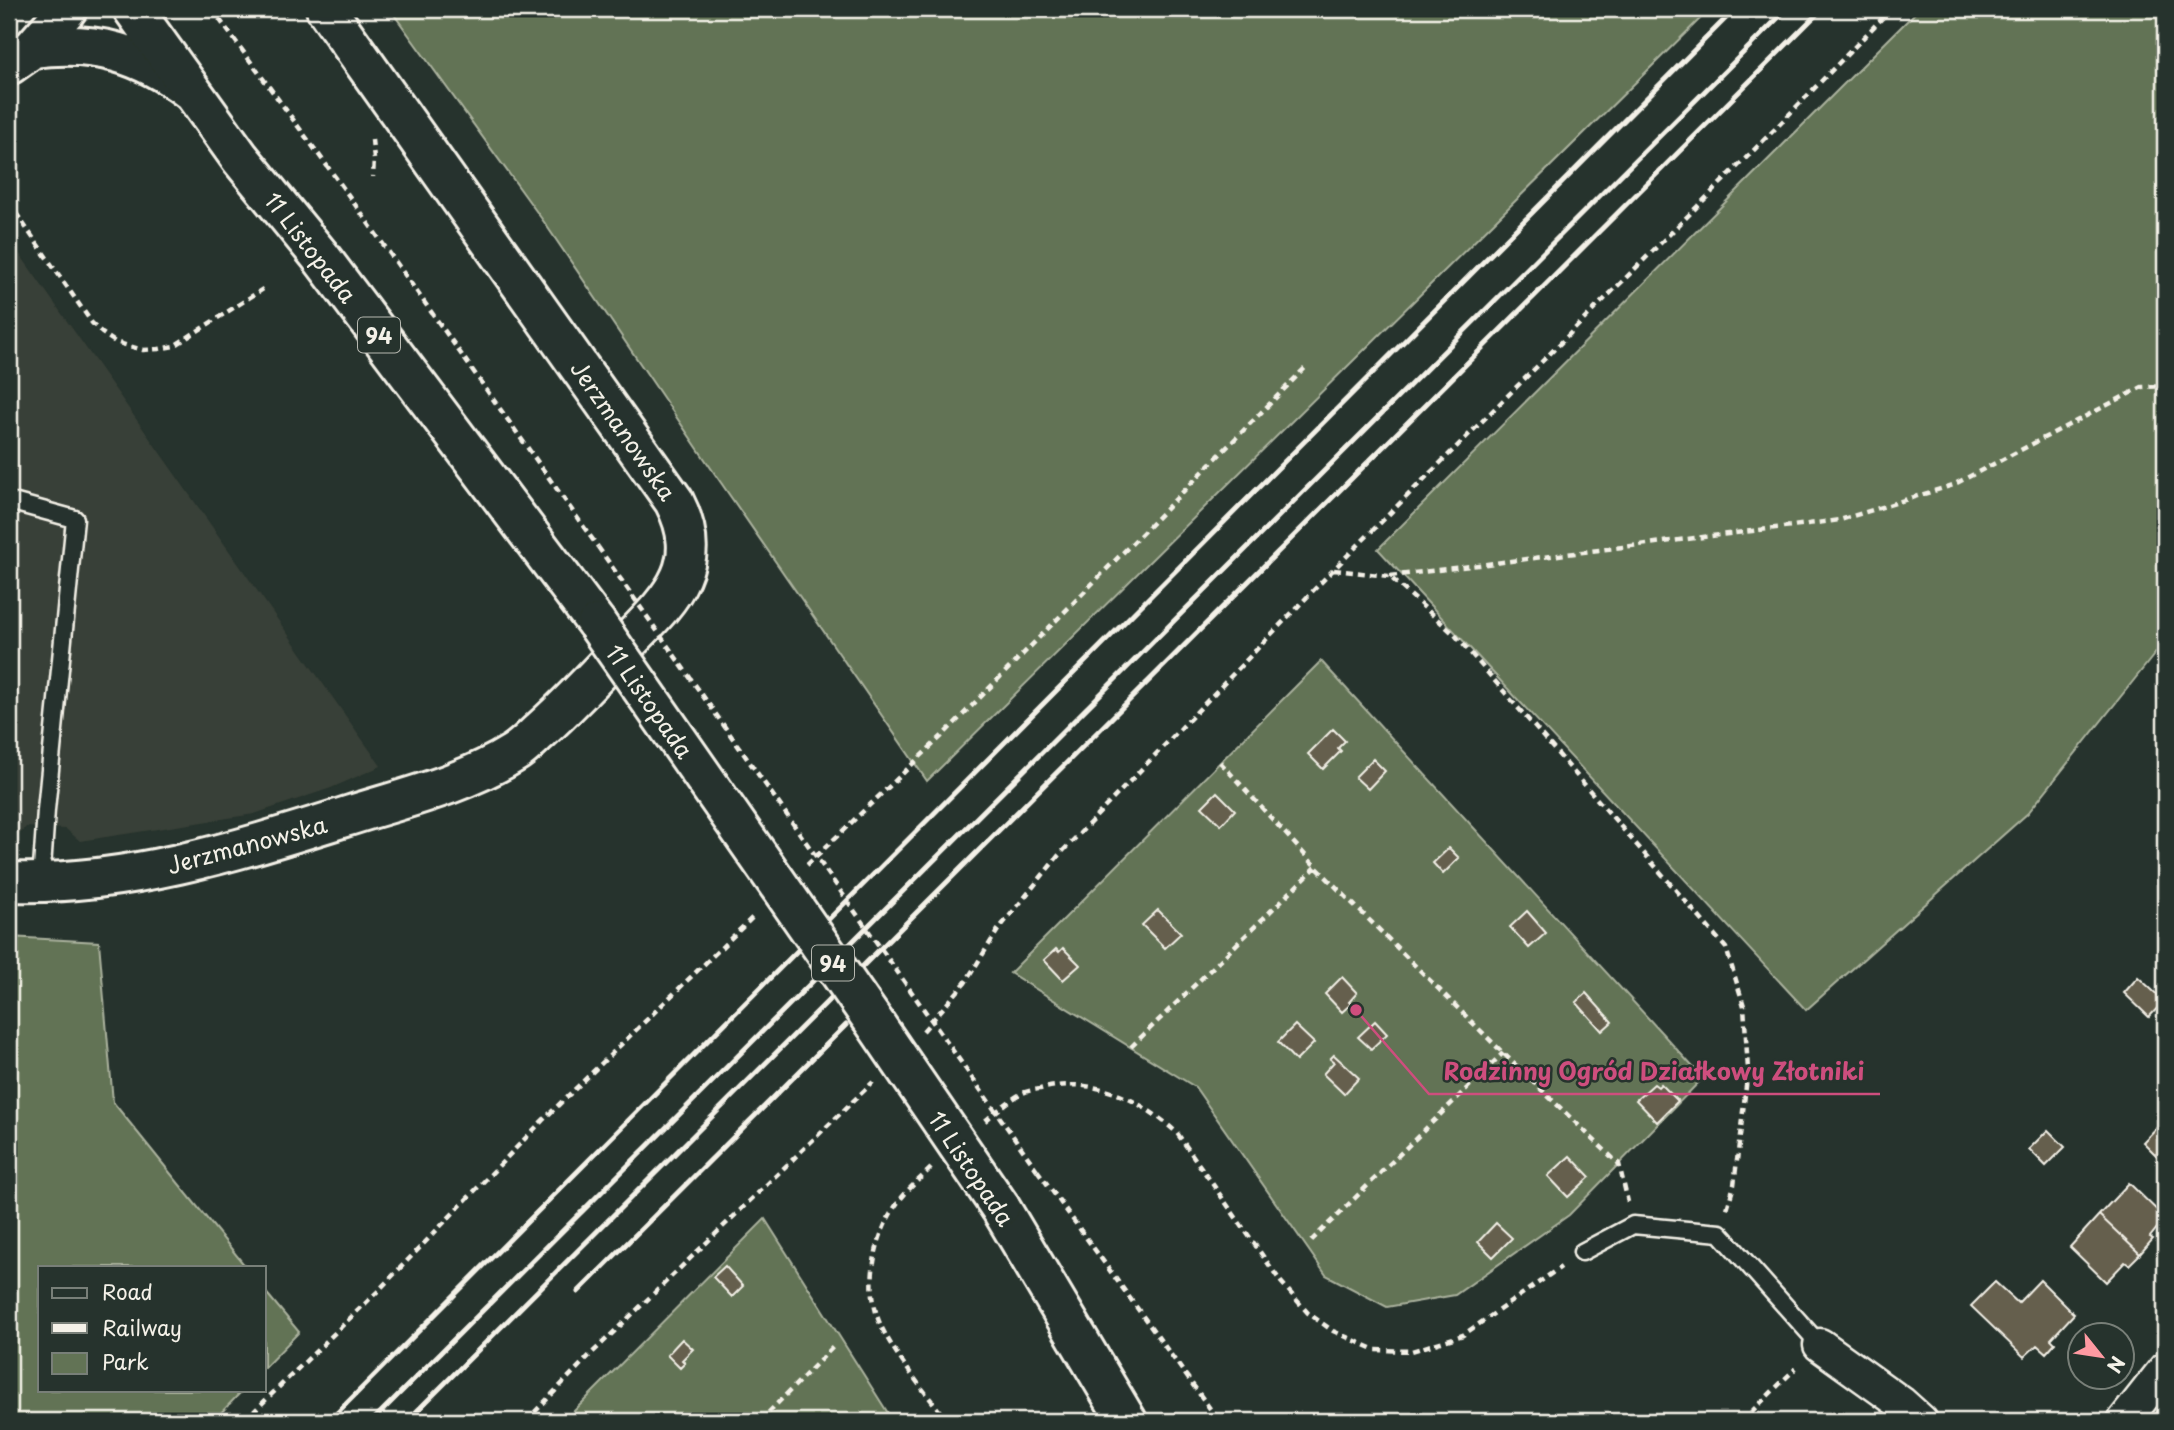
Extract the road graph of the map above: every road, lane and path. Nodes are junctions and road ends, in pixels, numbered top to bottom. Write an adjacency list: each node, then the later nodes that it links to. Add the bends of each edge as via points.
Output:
1 (67, 9): 6 (main road)
2 (133, 9): 7 (main road, 11 Listopada / 94)
3 (212, 9): 34 (path, bridge)
4 (326, 9): 16 (main road, Jerzmanowska, via 674,500 687,533 680,580 662,606 565,708 517,751 481,772 221,855 132,874)
5 (1891, 9): 12 (path)
6 (21, 56): 7 (main road, via 72,45 119,52 145,61)
7 (192, 92): 33 (main road, 11 Listopada / 94, bridge, via 564,580 1000,1207)
8 (9, 203): 9 (path, via 92,323 128,347 174,346)
9 (263, 289)
10 (2165, 386): 13 (path, via 2142,387 1953,485 1840,520)
11 (9, 501): 16 (lane, via 75,519 46,810)
12 (1333, 570): 13 (path); 17 (path, via 1059,855 998,930 965,983)
13 (1389, 576): 24 (path, via 1455,635 1726,948 1744,1006 1748,1070 1734,1185)
14 (1220, 762): 15 (path)
15 (1316, 867): 18 (path); 19 (path)
16 (25, 883)
17 (920, 1034)
18 (1131, 1047)
19 (1503, 1053): 23 (path, via 1619,1164); 25 (path)
20 (881, 1074): 30 (path)
21 (981, 1124): 26 (path, via 1021,1093 1061,1083 1095,1086 1137,1103 1177,1133 1281,1282 1308,1313 1333,1331 1376,1350 1412,1351 1463,1335)
22 (932, 1168): 32 (path, via 903,1196 888,1219 877,1248 874,1302 880,1325 898,1355)
23 (1633, 1225): 24 (lane); 26 (lane)
24 (1720, 1233): 27 (lane)
25 (1311, 1241)
26 (1582, 1252)
27 (1820, 1345): 35 (path); 36 (street)
28 (834, 1346): 31 (path)
29 (2165, 1369): 37 (street)
30 (526, 1421)
31 (760, 1421)
32 (947, 1421)
33 (1127, 1421)
34 (1219, 1421)
35 (1742, 1421)
36 (1921, 1421)
37 (2124, 1421)

